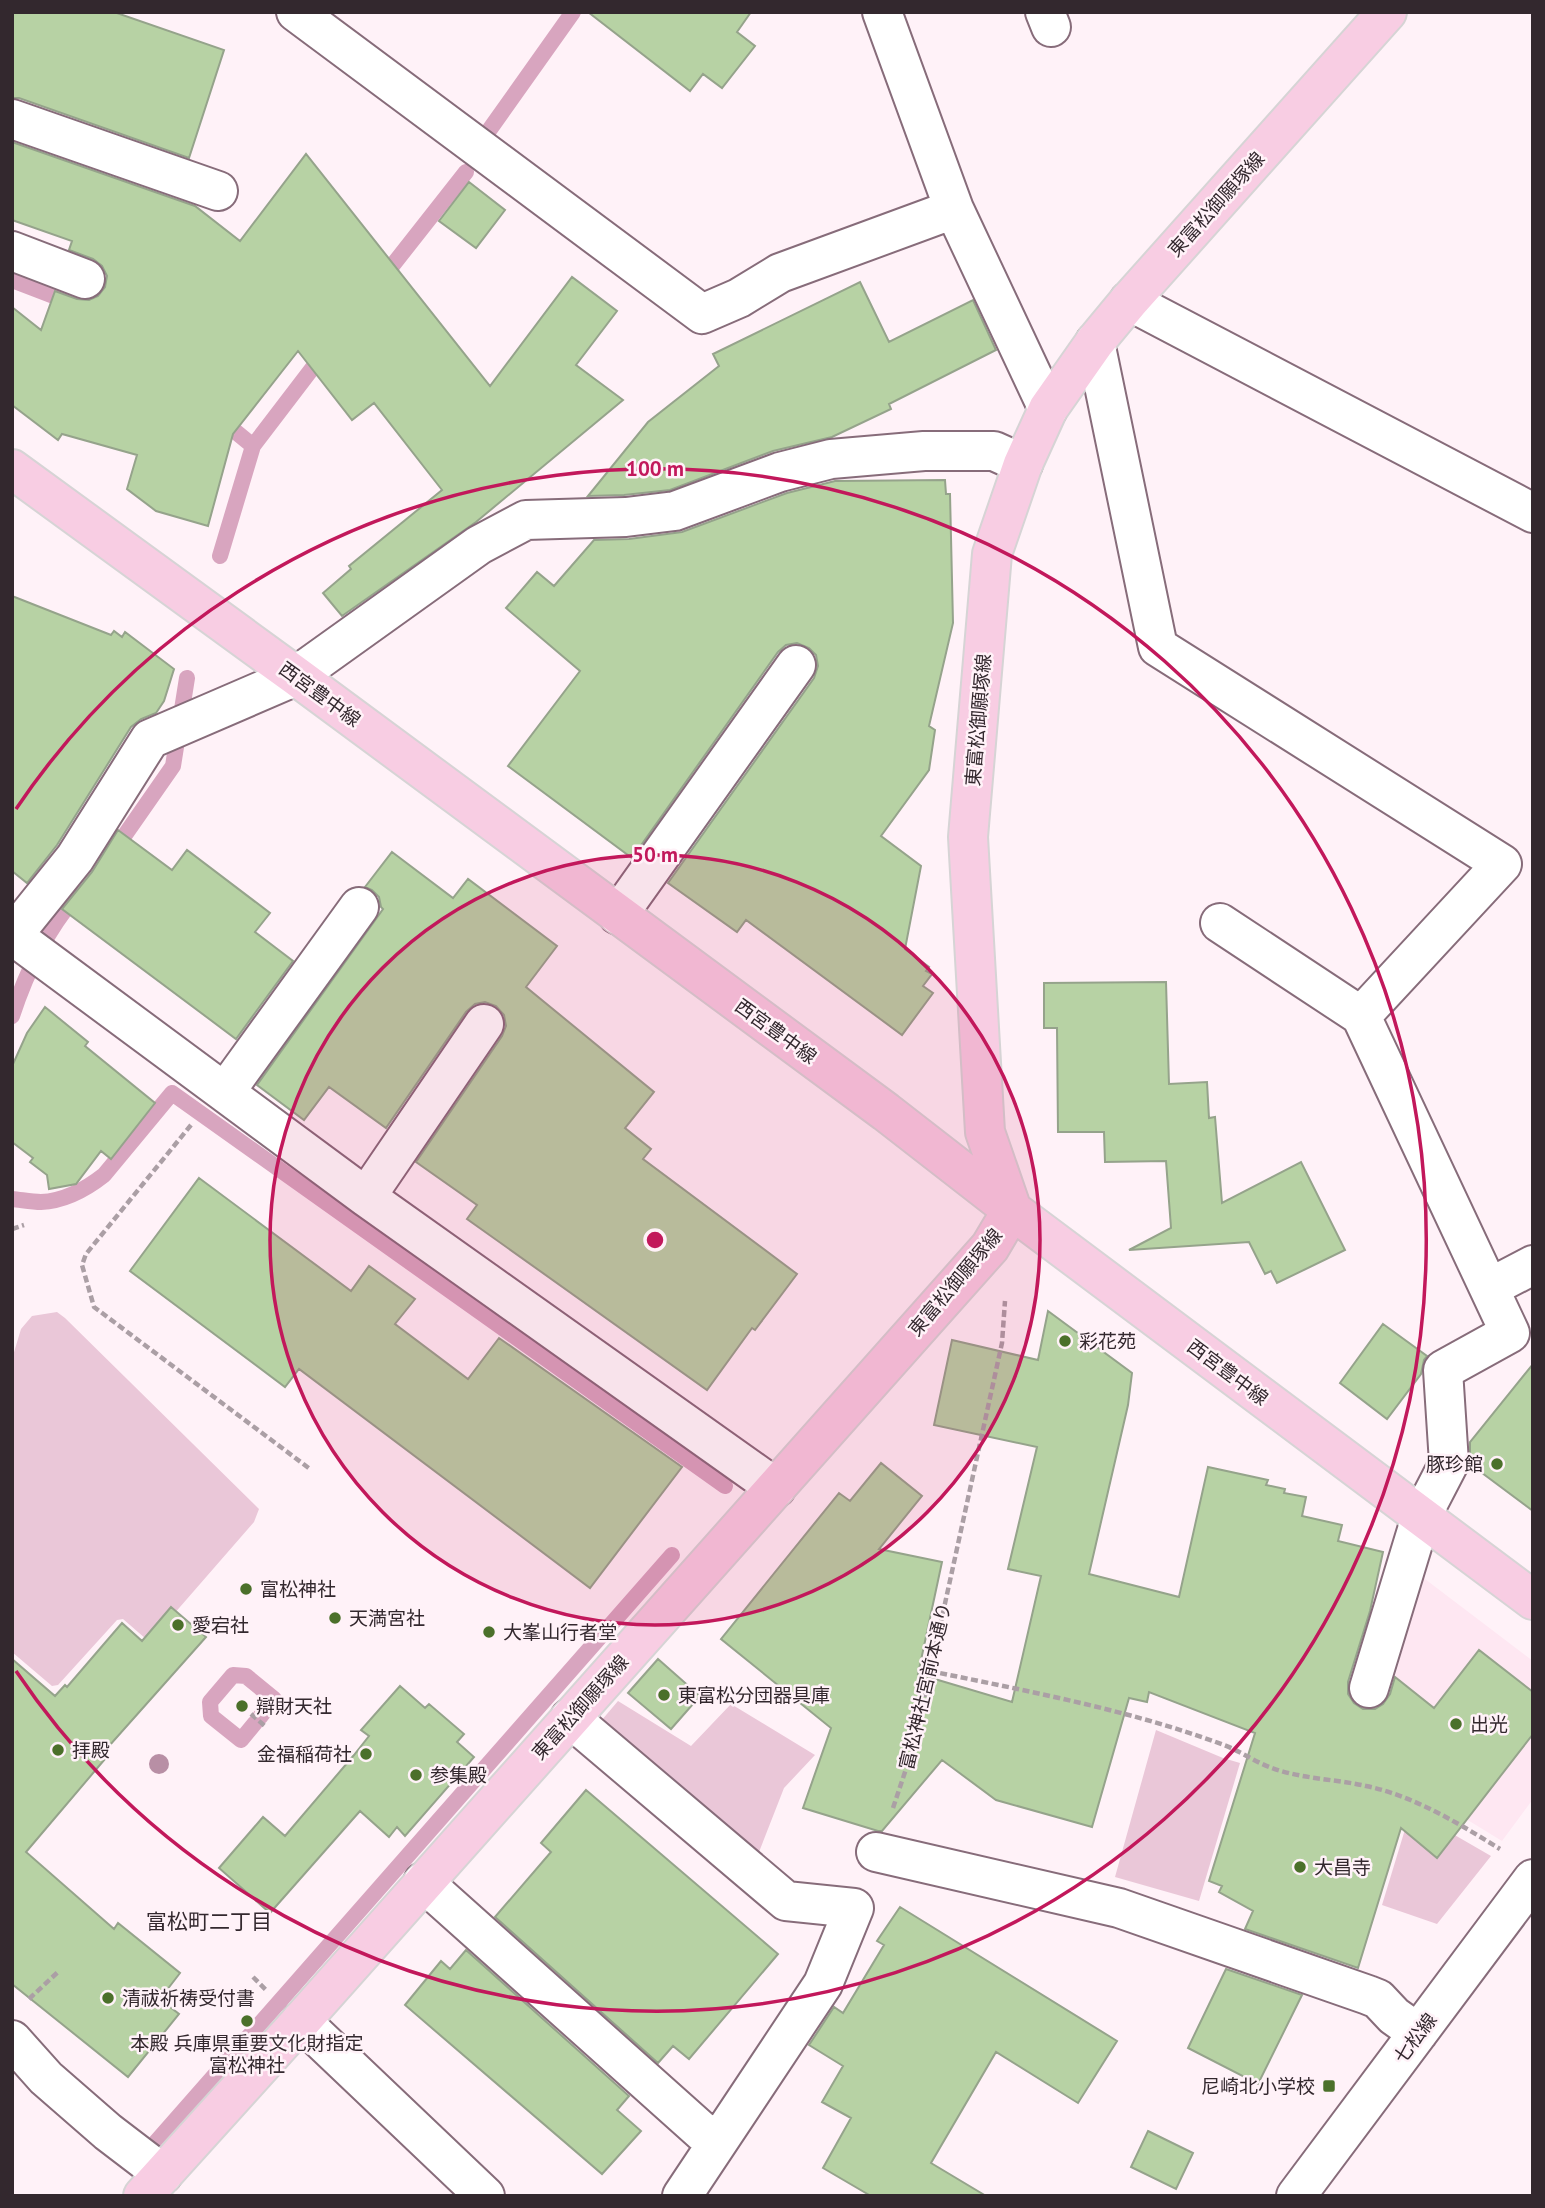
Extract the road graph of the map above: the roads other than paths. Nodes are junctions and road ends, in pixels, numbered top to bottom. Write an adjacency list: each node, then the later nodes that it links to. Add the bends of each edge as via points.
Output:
1 (296, 12): 6 (street, via 702,314 792,268)
2 (882, 12): 6 (street)
3 (1387, 12): 9 (main road, 東富松御願塚線)
4 (12, 119): 5 (street)
5 (218, 191)
6 (954, 209): 11 (street)
7 (12, 251): 8 (street)
8 (85, 279)
9 (1129, 301): 10 (main road, 東富松御願塚線); 14 (street)
10 (1096, 342): 11 (main road, 東富松御願塚線); 21 (street, via 1158,647 1502,864)
11 (1048, 409): 12 (main road, 東富松御願塚線)
12 (1023, 464): 16 (street, via 994,451 831,459 780,472 675,511 526,520 479,545); 25 (main road, 東富松御願塚線, via 992,554 968,837 985,1132)
13 (12, 469): 16 (main road, 西宮豊中線)
14 (1533, 513)
15 (796, 665): 18 (street)
16 (296, 676): 18 (main road, 西宮豊中線); 20 (street, via 150,739)
17 (359, 907): 23 (street)
18 (618, 915): 25 (main road, 西宮豊中線)
19 (1220, 923): 21 (street)
20 (26, 945): 23 (street)
21 (1361, 1016): 27 (street)
22 (484, 1024): 24 (street)
23 (223, 1091): 24 (street)
24 (366, 1197): 28 (street)
25 (1012, 1210): 28 (main road, 東富松御願塚線, via 990,1247); 29 (main road, 西宮豊中線)
26 (1533, 1265): 27 (street)
27 (1489, 1288): 29 (street, via 1510,1333 1443,1370 1449,1463)
28 (776, 1488): 32 (main road, 東富松御願塚線)
29 (1420, 1517): 30 (main road, 西宮豊中線); 31 (street)
30 (1533, 1600)
31 (1369, 1688)
32 (570, 1718): 35 (main road, 東富松御願塚線); 39 (street, via 786,1901 854,1908 823,1983)
33 (876, 1852): 38 (street, via 1119,1909 1378,1999)
34 (1533, 1879): 38 (street, 七松線)
35 (423, 1882): 36 (main road, 東富松御願塚線); 39 (street)
36 (300, 2021): 40 (main road, 東富松御願塚線); 41 (street)
37 (17, 2023): 40 (street, via 46,2078 108,2132)
38 (1418, 2033): 43 (street, 七松線)
39 (716, 2144): 42 (street)
40 (153, 2185)
41 (485, 2196)
42 (682, 2196)
43 (1296, 2196)

